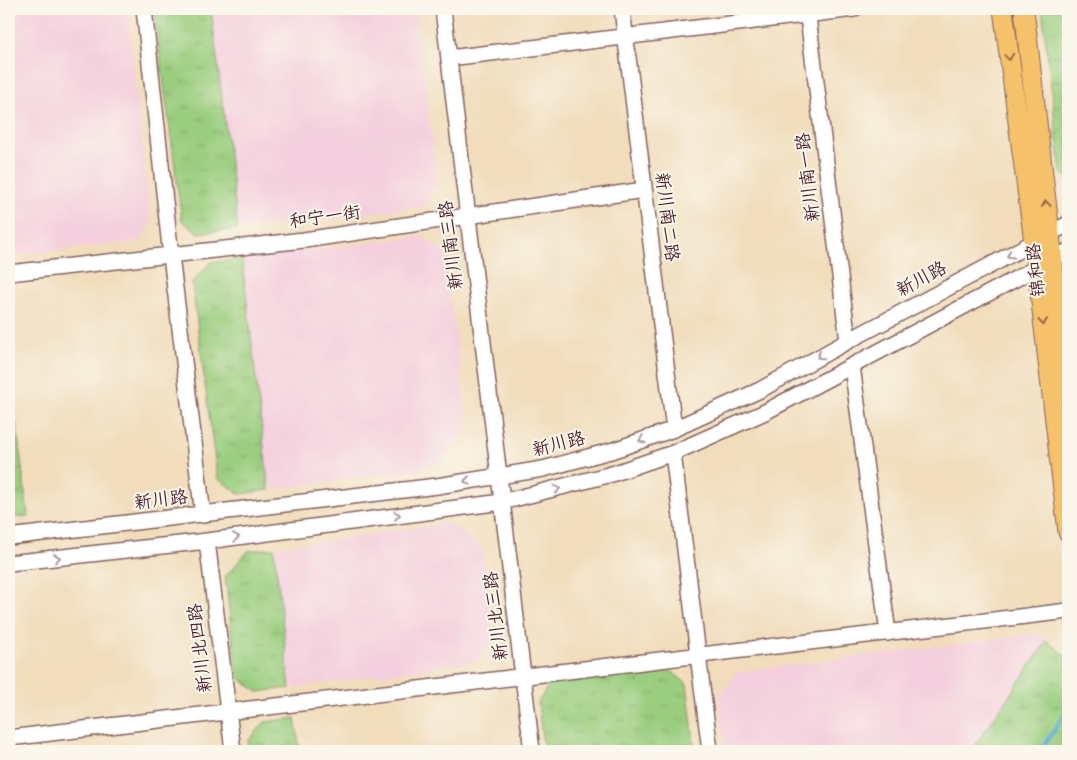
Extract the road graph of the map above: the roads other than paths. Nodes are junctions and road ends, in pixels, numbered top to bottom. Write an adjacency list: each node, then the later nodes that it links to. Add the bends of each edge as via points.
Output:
1 (144, 9): 15 (street)
2 (443, 9): 9 (street, 新川南三路)
3 (622, 9): 8 (street, 新川南二路)
4 (854, 9): 7 (street)
5 (1003, 9): 13 (main road, 锦和路, one-way to 13)
6 (1024, 9): 13 (main road, 锦和路, one-way to 6)
7 (808, 12): 8 (street); 18 (street, 新川南一路)
8 (625, 38): 9 (street); 10 (street, 新川南二路)
9 (449, 58): 11 (street, 新川南三路)
10 (644, 190): 11 (street, 和宁一街); 21 (street, 新川南二路)
11 (468, 216): 15 (street, 和宁一街); 23 (street, 新川南三路)
12 (1068, 224): 13 (street, 新川路)
13 (1042, 238): 16 (main road, 锦和路); 18 (street, 新川路, one-way to 18)
14 (1068, 251): 16 (street)
15 (171, 256): 17 (street, 和宁一街); 26 (street)
16 (1044, 265): 19 (street); 20 (main road, 锦和路); 25 (main road, 锦和路, one-way to 25)
17 (9, 273)
18 (848, 341): 21 (street, 新川路, one-way to 21, via 760,390)
19 (852, 366): 22 (street, via 734,427); 32 (street)
20 (1068, 391)
21 (674, 429): 23 (street, 新川路, one-way to 23, via 543,470)
22 (673, 453): 24 (street, one-way to 22, via 603,476); 33 (street)
23 (499, 477): 24 (street, 新川北三路); 26 (street, 新川路, one-way to 26)
24 (502, 502): 29 (street, one-way to 24); 34 (street, 新川北三路)
25 (1067, 507): 27 (main road, 锦和路)
26 (204, 515): 28 (street, 新川路)
27 (1068, 532)
28 (9, 537)
29 (207, 541): 30 (street, one-way to 29); 35 (street, 新川北四路)
30 (9, 563)
31 (1068, 611): 32 (street)
32 (888, 632): 33 (street)
33 (698, 656): 34 (street); 39 (street)
34 (523, 677): 35 (street); 38 (street, 新川北三路)
35 (228, 712): 36 (street); 37 (street, 新川北四路)
36 (9, 738)
37 (232, 751)
38 (532, 751)
39 (710, 751)

